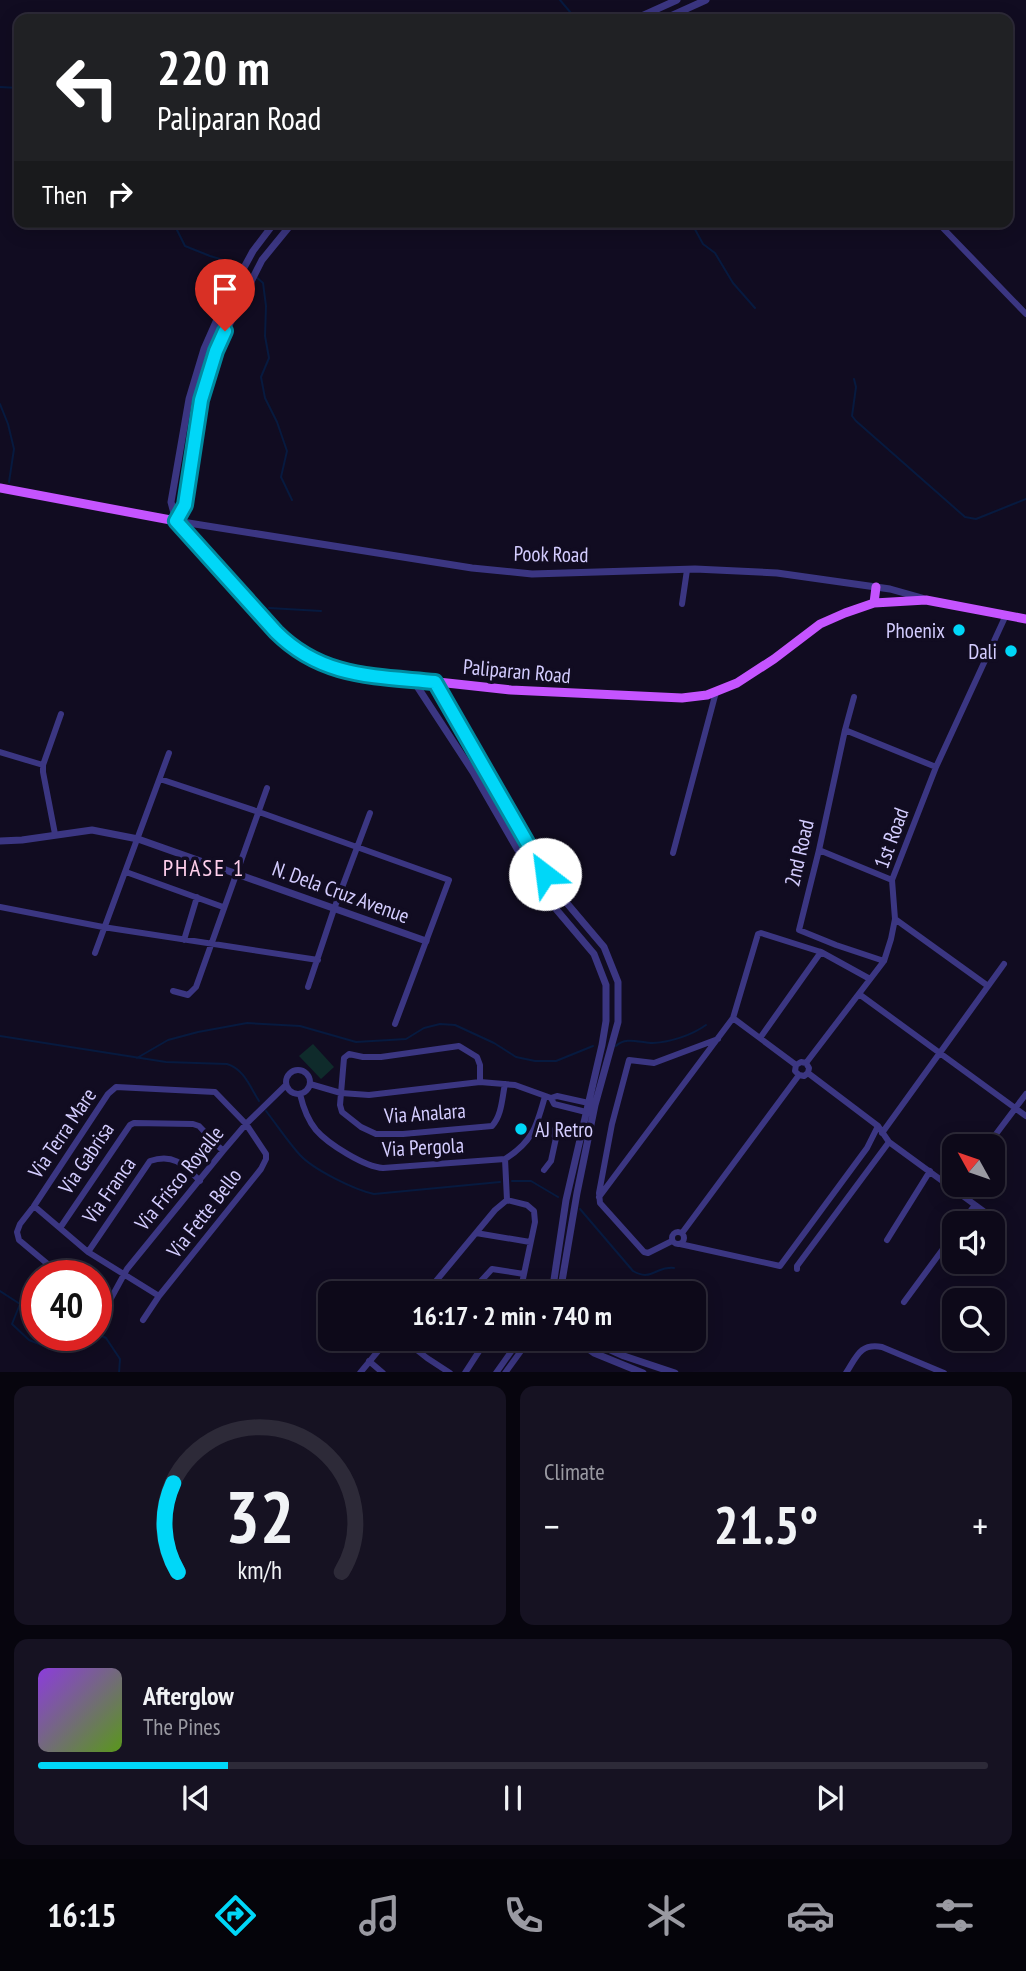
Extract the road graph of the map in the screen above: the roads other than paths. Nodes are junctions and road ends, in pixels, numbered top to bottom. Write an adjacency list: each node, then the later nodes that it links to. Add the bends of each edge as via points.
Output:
1 (677, 0): 3 (street)
2 (706, 0): 4 (street)
3 (646, 14)
4 (675, 14)
5 (270, 228): 9 (street, via 223,306 204,349)
6 (288, 228): 10 (street, via 262,261 234,312)
7 (941, 228): 8 (street)
8 (1026, 313)
9 (190, 399): 10 (street); 12 (street, via 171,502)
10 (201, 400): 12 (street, via 185,505)
11 (0, 488): 12 (main road)
12 (176, 521): 13 (street, Pook Road, via 520,573); 20 (main road, Paliparan Road, via 276,632 301,652 342,671)
13 (687, 570): 14 (street, Pook Road, via 793,574); 17 (street)
14 (876, 587): 15 (street, Pook Road); 16 (main road)
15 (926, 600): 16 (main road, Paliparan Road); 18 (main road, Paliparan Road)
16 (874, 603): 22 (main road, Paliparan Road, via 820,624 755,673)
17 (682, 604)
18 (1006, 615): 19 (main road, Paliparan Road); 29 (street, 1st Road)
19 (1026, 619)
20 (413, 680): 21 (main road, Paliparan Road); 79 (street, via 535,880 600,967 606,985 606,1021)
21 (435, 682): 22 (main road, Paliparan Road, via 674,698); 79 (street, via 545,874 612,963 618,982 618,1022)
22 (716, 692): 39 (street)
23 (854, 697): 25 (street, 2nd Road)
24 (61, 714): 28 (street)
25 (845, 730): 29 (street); 38 (street, 2nd Road)
26 (0, 752): 28 (street)
27 (169, 752): 30 (street)
28 (43, 765): 34 (street)
29 (936, 768): 42 (street, 1st Road)
30 (160, 779): 32 (street); 35 (street)
31 (267, 788): 32 (street)
32 (259, 812): 37 (street); 41 (street)
33 (370, 813): 37 (street)
34 (55, 834): 35 (street, N. Dela Cruz Avenue, via 92,830); 36 (street, N. Dela Cruz Avenue)
35 (138, 839): 40 (street); 41 (street, N. Dela Cruz Avenue)
36 (0, 841)
37 (357, 846): 46 (street); 50 (street, via 449,880)
38 (819, 850): 42 (street); 55 (street, 2nd Road, via 799,930)
39 (673, 853)
40 (126, 872): 43 (street); 48 (street)
41 (237, 874): 45 (street); 46 (street, N. Dela Cruz Avenue)
42 (892, 880): 47 (street, 1st Road)
43 (197, 897): 45 (street); 49 (street)
44 (0, 907): 48 (street)
45 (223, 907): 51 (street)
46 (334, 909): 50 (street, N. Dela Cruz Avenue); 54 (street)
47 (895, 919): 55 (street, 1st Road); 58 (street)
48 (103, 927): 49 (street); 53 (street)
49 (184, 940): 51 (street)
50 (426, 941): 63 (street)
51 (211, 944): 54 (street); 60 (street, via 193,991 188,995)
52 (821, 952): 57 (street); 62 (street, via 758,934); 64 (street)
53 (95, 953)
54 (318, 960): 59 (street)
55 (884, 961): 57 (street, 1st Road)
56 (1004, 964): 58 (street)
57 (870, 979): 61 (street, 1st Road)
58 (988, 986): 66 (street)
59 (309, 987)
60 (173, 991)
61 (859, 994): 66 (street); 67 (street, 1st Road)
62 (733, 1018): 64 (street); 65 (street)
63 (395, 1024)
64 (760, 1038): 68 (street)
65 (718, 1039): 93 (street); 93 (street, via 654,1063 629,1060)
66 (940, 1052): 80 (street); 84 (street)
67 (806, 1063): 68 (street); 69 (street)
68 (796, 1065): 70 (street)
69 (808, 1073): 70 (street); 84 (street)
70 (799, 1075): 102 (street)
71 (480, 1082): 73 (street); 75 (street, via 369,1095); 75 (street, via 477,1057 459,1045 381,1057 349,1054 344,1058)
72 (310, 1084): 74 (street, via 307,1073 298,1069 288,1075); 75 (street); 76 (street)
73 (505, 1084): 75 (street, Via Analara, via 492,1126 403,1134 376,1134 361,1126 342,1112); 78 (street)
74 (286, 1085): 76 (street); 82 (street, Via Frisco Royalle)
75 (341, 1093)
76 (300, 1094): 88 (street, Via Pergola, via 310,1121 323,1137 374,1167)
77 (1026, 1094): 80 (street)
78 (548, 1097): 79 (street); 83 (street)
79 (591, 1108): 116 (street, via 566,1200); 117 (street)
80 (1015, 1108): 81 (street); 85 (street)
81 (1026, 1116)
82 (246, 1124): 87 (street, Via Frisco Royalle); 97 (street, Via Terra Mare, via 211,1090 117,1087); 119 (street, Via Fette Bello, via 266,1154 265,1162)
83 (536, 1127): 88 (street, via 524,1145); 89 (street, via 551,1130 556,1138)
84 (880, 1130): 86 (street); 106 (street, via 780,1266)
85 (996, 1134)
86 (889, 1142): 90 (street); 110 (street)
87 (223, 1151): 92 (street, Via Frisco Royalle); 100 (street, Via Gabrisa, via 193,1124 134,1123)
88 (505, 1158): 95 (street)
89 (544, 1170)
90 (930, 1171): 91 (street); 103 (street)
91 (942, 1178)
92 (200, 1181): 108 (street, Via Franca, via 174,1159 150,1161); 112 (street, Via Frisco Royalle)
93 (599, 1197): 104 (street, via 644,1252)
94 (967, 1197): 96 (street)
95 (507, 1200): 101 (street); 105 (street, via 534,1211)
96 (975, 1205): 98 (street); 99 (street)
97 (34, 1206): 100 (street); 109 (street, Via Terra Mare, via 17,1232 19,1240)
98 (970, 1211)
99 (983, 1211)
100 (60, 1228): 108 (street)
101 (476, 1233): 105 (street); 113 (street)
102 (682, 1233): 104 (street, via 673,1234); 106 (street)
103 (887, 1240)
104 (672, 1241): 106 (street)
105 (530, 1242): 111 (street)
106 (680, 1244)
107 (942, 1250): 120 (street)
108 (88, 1252): 112 (street)
109 (43, 1260)
110 (797, 1269)
111 (524, 1274): 114 (street, via 492,1269); 115 (street)
112 (122, 1275): 118 (street, Via Frisco Royalle); 119 (street)
113 (436, 1281)
114 (481, 1281)
115 (523, 1281)
116 (554, 1281)
117 (562, 1281)
118 (112, 1296)
119 (159, 1296): 121 (street, Via Fette Bello)
120 (904, 1302)
121 (143, 1320)
122 (378, 1351): 129 (street)
123 (418, 1351): 132 (street)
124 (478, 1351): 133 (street)
125 (512, 1351): 134 (street)
126 (521, 1351): 135 (street)
127 (591, 1351): 136 (street)
128 (613, 1351): 137 (street)
129 (369, 1361): 130 (street); 131 (street)
130 (361, 1372)
131 (382, 1372)
132 (448, 1372)
133 (466, 1372)
134 (497, 1372)
135 (506, 1372)
136 (641, 1372)
137 (672, 1372)
138 (847, 1372): 139 (street, via 861,1351 873,1345)
139 (942, 1372)

